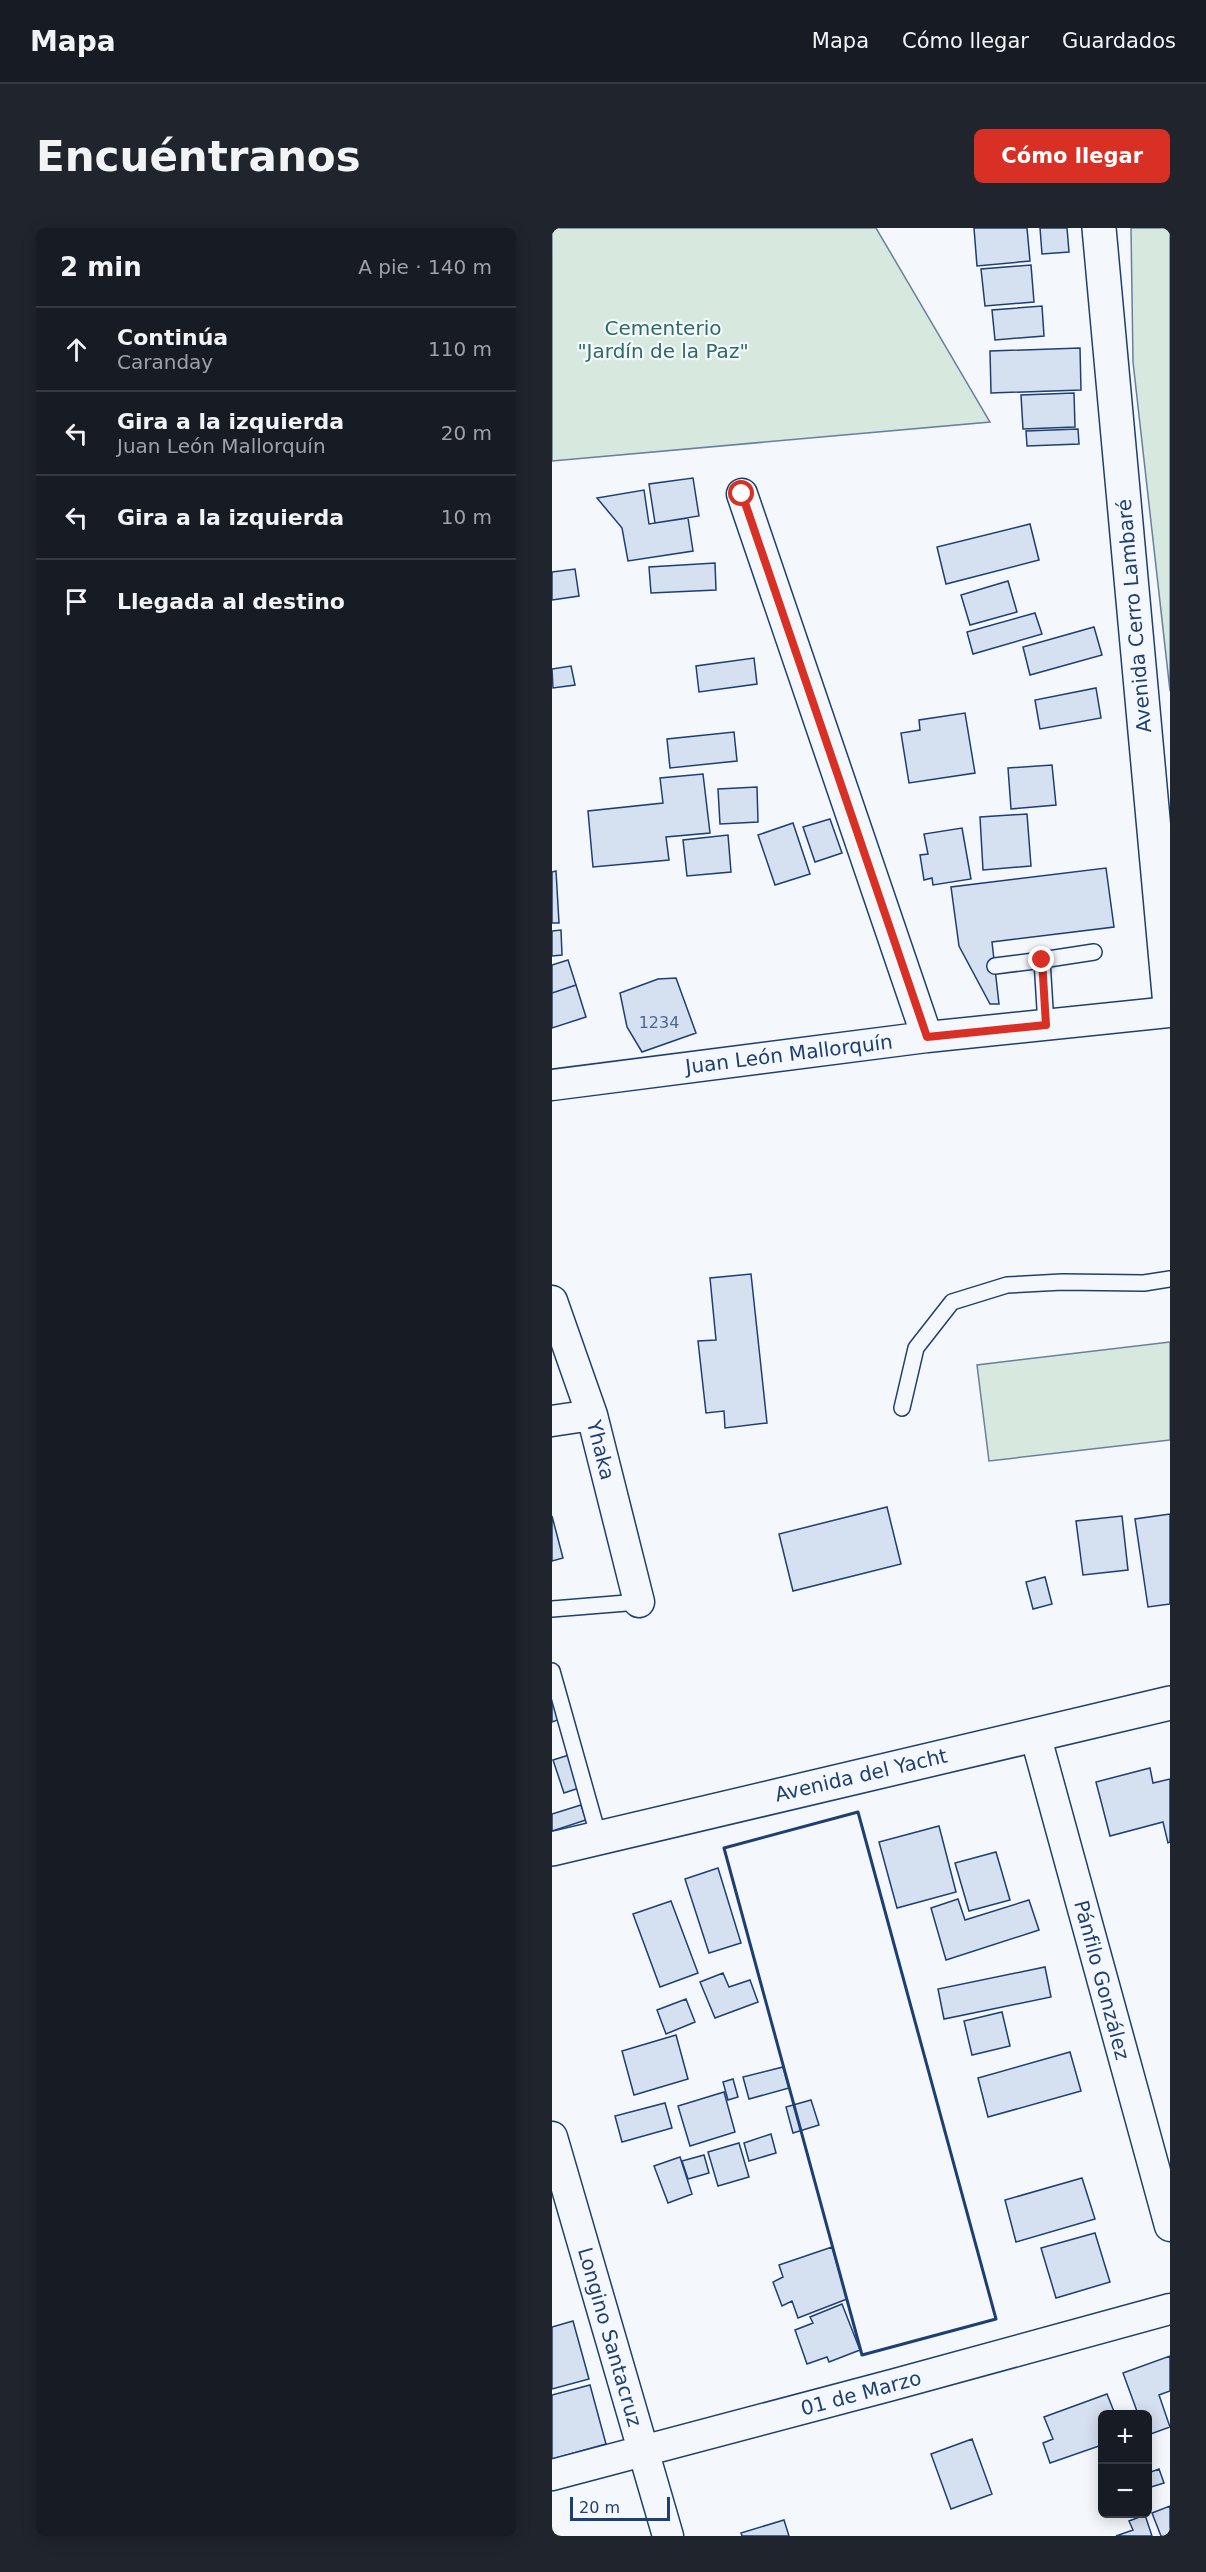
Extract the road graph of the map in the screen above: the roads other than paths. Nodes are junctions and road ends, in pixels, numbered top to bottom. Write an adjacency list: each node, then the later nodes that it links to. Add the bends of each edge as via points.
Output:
1 (1099, 228): 6 (main road, Avenida Cerro Lambaré)
2 (742, 494): 9 (street)
3 (1094, 952): 4 (lane)
4 (1042, 960): 5 (lane); 8 (lane)
5 (996, 966)
6 (1170, 1005)
7 (1170, 1012): 8 (street, Juan León Mallorquín)
8 (1046, 1025): 9 (street, Juan León Mallorquín)
9 (927, 1037): 10 (street, Juan León Mallorquín)
10 (552, 1085)
11 (1170, 1279): 13 (lane, via 1144,1283 1007,1285 952,1302 916,1348)
12 (552, 1301): 14 (street, Yhaka)
13 (902, 1408)
14 (592, 1415): 15 (street); 16 (street, Yhaka)
15 (552, 1420)
16 (639, 1602): 17 (lane)
17 (552, 1609)
18 (553, 1676): 21 (lane)
19 (1170, 1703): 20 (main road, Avenida del Yacht)
20 (1035, 1734): 21 (main road, Avenida del Yacht); 24 (street, Pánfilo González)
21 (599, 1838): 22 (main road, Avenida del Yacht)
22 (552, 1850)
23 (552, 2137): 26 (street, Longino Santacruz)
24 (1170, 2226)
25 (1170, 2308): 26 (street, 01 de Marzo)
26 (643, 2451): 27 (street, 01 de Marzo); 28 (street, Longino Santacruz)
27 (552, 2475)
28 (668, 2536)

